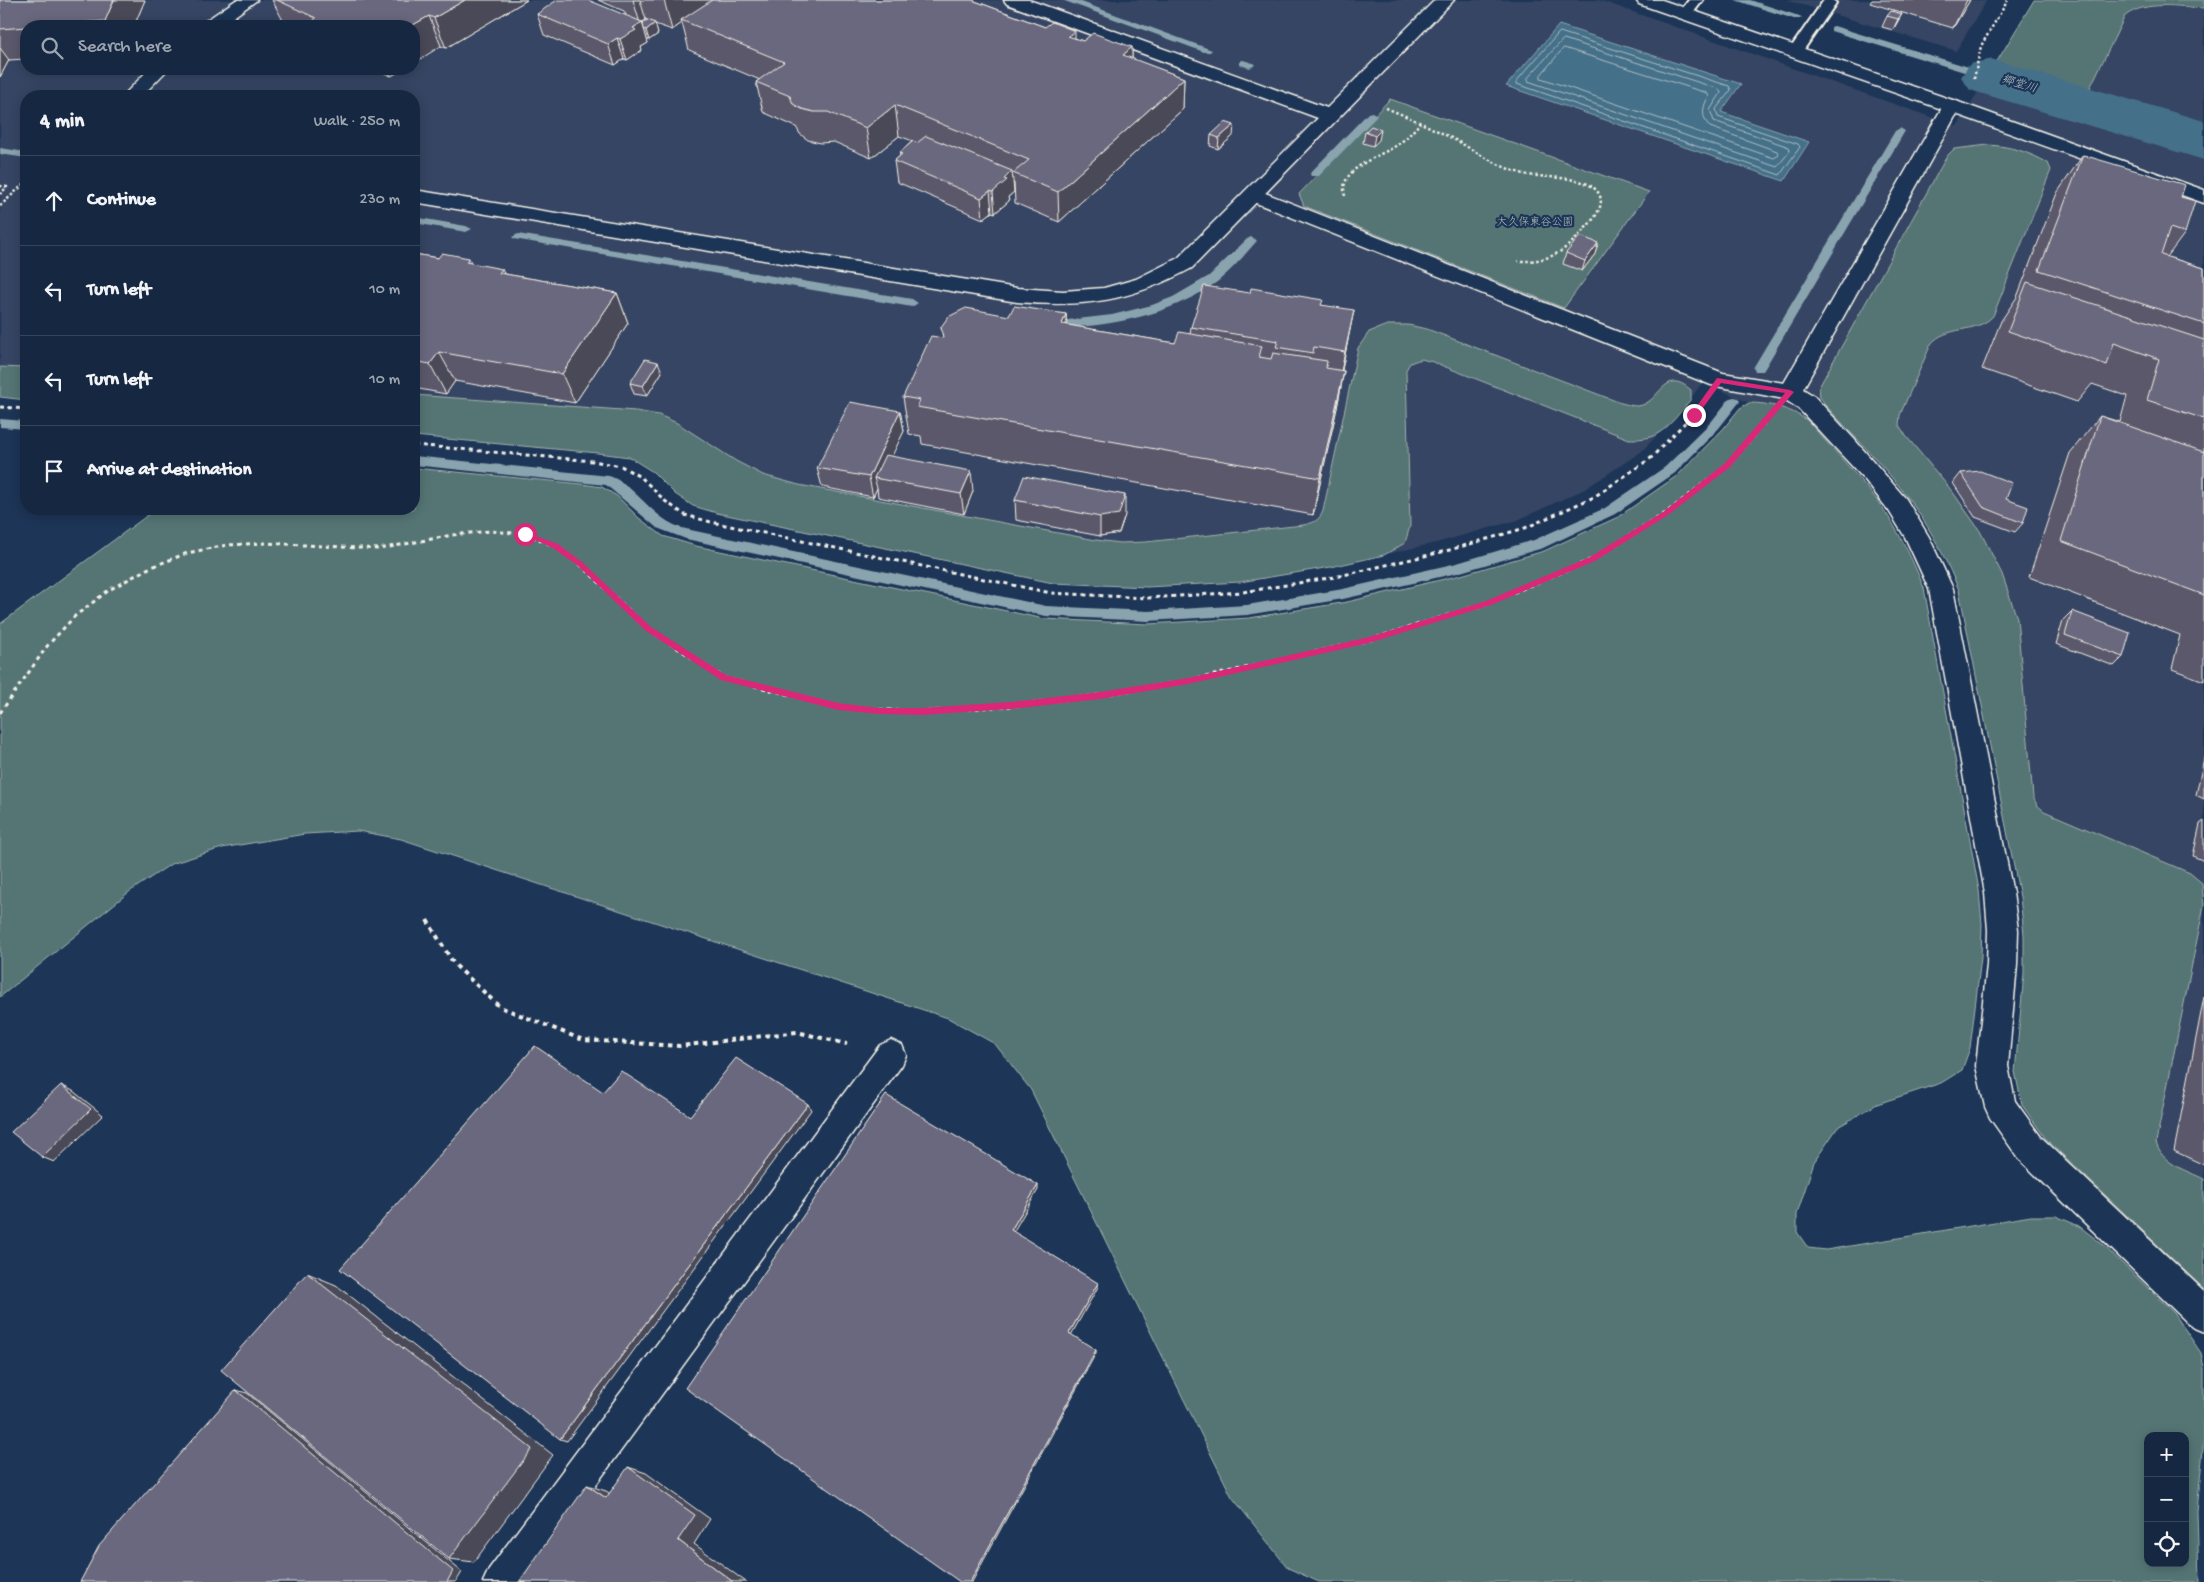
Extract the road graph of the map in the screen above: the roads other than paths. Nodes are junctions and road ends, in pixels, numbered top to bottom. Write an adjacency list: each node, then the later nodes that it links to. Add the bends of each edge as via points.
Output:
1 (248, 0): 7 (street)
2 (1013, 0): 12 (street)
3 (1445, 0): 12 (street)
4 (1646, 0): 6 (street)
5 (1829, 3): 8 (lane)
6 (1690, 7): 8 (street)
7 (219, 20)
8 (1795, 52): 11 (street)
9 (153, 75): 10 (street)
10 (138, 90)
11 (1952, 106): 15 (street); 16 (street)
12 (1331, 116): 13 (street)
13 (1253, 195): 14 (street, via 1184,263 1158,279 1090,297 1053,298); 16 (street, via 1719,380)
14 (420, 197)
15 (2204, 197)
16 (1790, 392): 18 (street, via 1806,402 1884,487 1907,520 1941,589 1999,893 2002,965 1992,1066 2002,1107 2030,1148)
17 (891, 1056): 19 (street)
18 (2204, 1315)
19 (502, 1582)

